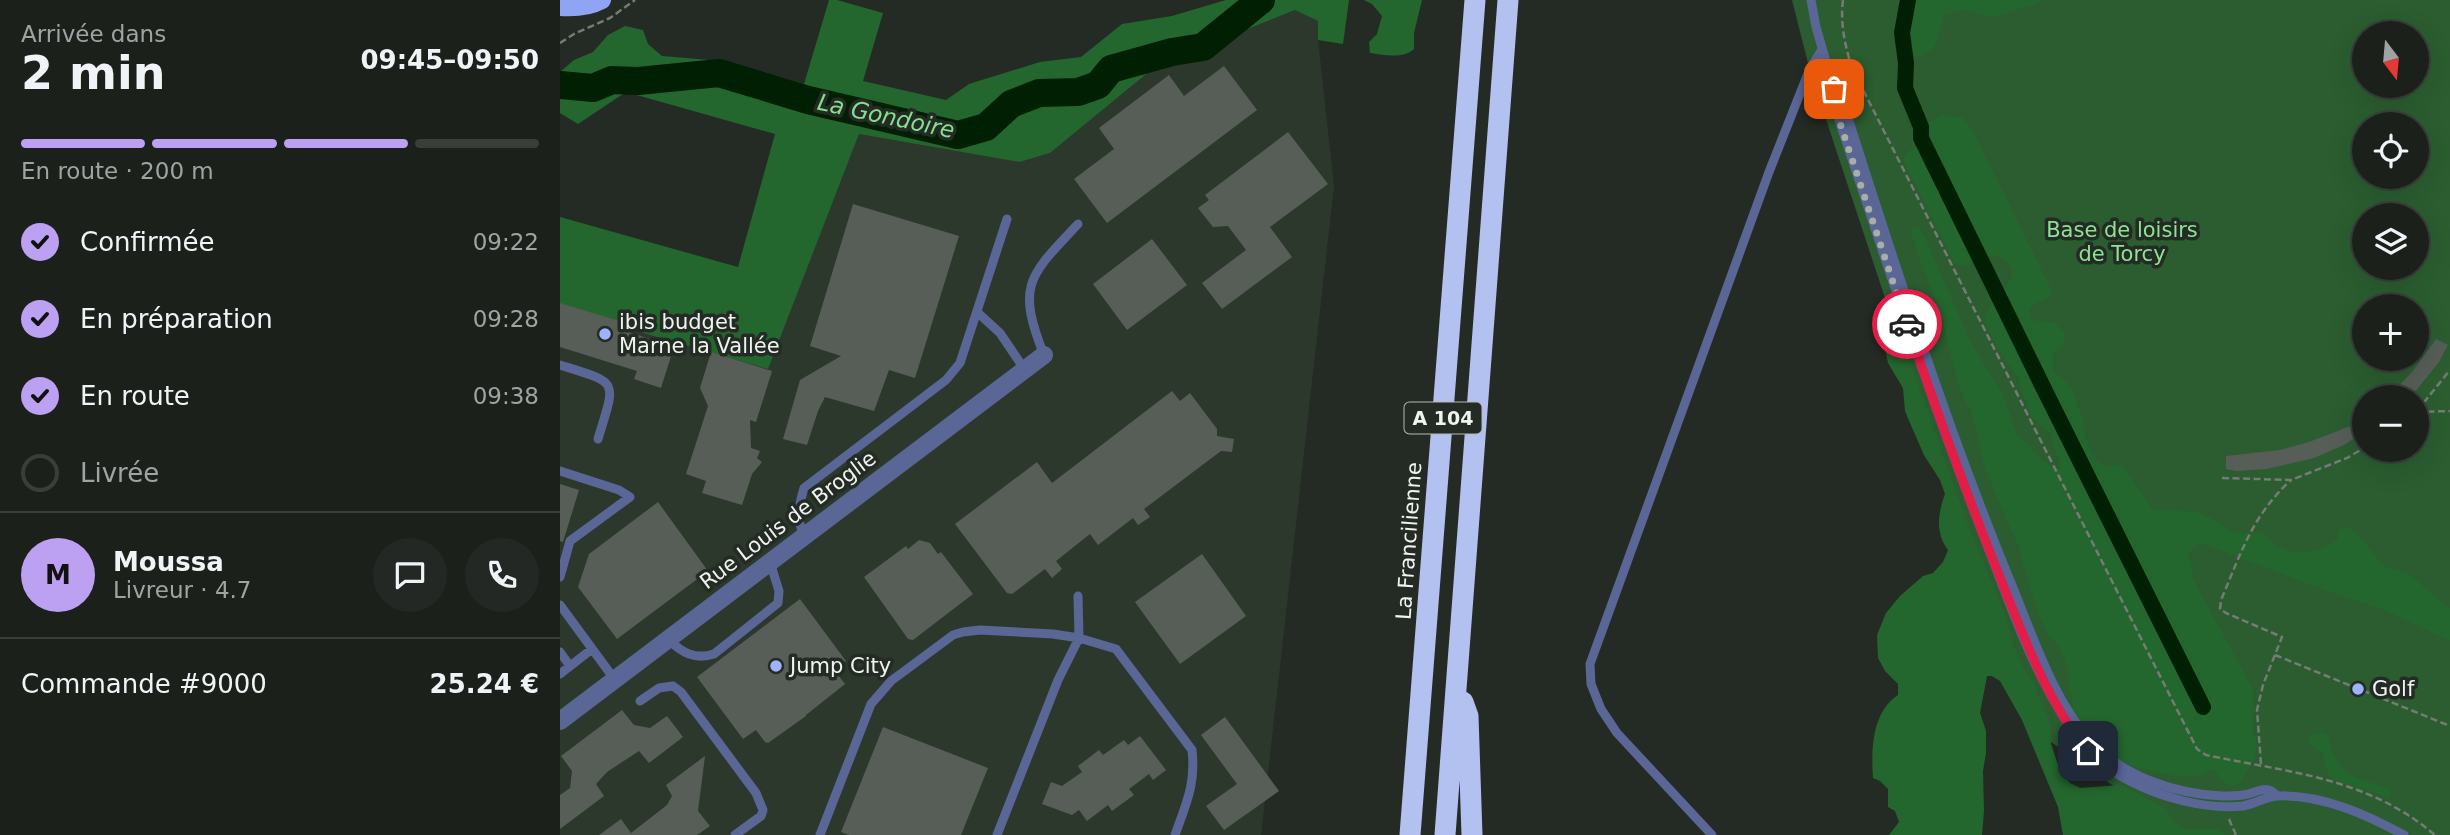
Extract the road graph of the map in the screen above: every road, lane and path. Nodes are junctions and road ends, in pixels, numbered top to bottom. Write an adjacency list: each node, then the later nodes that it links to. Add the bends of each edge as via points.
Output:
1 (602, 0): 7 (main road)
2 (635, 0): 8 (path)
3 (1475, 0): 47 (highway, La Francilienne / A 104)
4 (1508, 0): 38 (highway, A 104)
5 (1811, 0): 9 (lane)
6 (1843, 0): 42 (path, via 1845,42 1855,75 2197,749)
7 (560, 7)
8 (560, 43)
9 (1822, 49): 50 (lane, via 1769,172 1590,664 1591,684 1617,733); 51 (lane, via 1959,451 2052,680 2086,735 2123,767 2153,782 2209,795 2272,790 2276,795 2348,808)
10 (1007, 219): 12 (lane)
11 (1078, 224): 13 (lane, via 1046,258 1029,287 1032,324)
12 (977, 312): 15 (lane, via 1000,333); 25 (lane, via 960,363 946,380 804,488 798,511)
13 (1044, 355): 15 (street, Rue Louis de Broglie)
14 (560, 365): 20 (lane, via 608,384 611,397)
15 (1025, 370): 25 (street, Rue Louis de Broglie)
16 (2450, 370): 17 (path)
17 (2429, 397)
18 (2450, 411): 19 (path)
19 (2429, 412)
20 (598, 439)
21 (2352, 455): 24 (path)
22 (560, 471): 27 (lane, via 630,497 570,541)
23 (2222, 478): 24 (path)
24 (2291, 480): 34 (path, via 2255,521 2220,609 2282,637)
25 (805, 536): 26 (street, Rue Louis de Broglie)
26 (770, 562): 31 (street, Rue Louis de Broglie); 31 (lane, via 778,603 714,654 693,656)
27 (560, 577)
28 (1077, 596): 30 (lane)
29 (560, 605): 32 (lane)
30 (1079, 638): 44 (lane, via 980,630 953,635 891,681 863,721); 45 (lane); 46 (lane, via 1116,649 1192,750 1192,788)
31 (668, 639): 37 (street, Rue Louis de Broglie)
32 (592, 649): 35 (lane); 37 (lane)
33 (560, 652): 35 (lane)
34 (2275, 655): 41 (path); 42 (path, via 2257,710)
35 (570, 666): 36 (lane)
36 (560, 674)
37 (615, 680): 40 (street, Rue Louis de Broglie)
38 (1458, 687): 48 (highway, A 104); 49 (highway, via 1468,716)
39 (640, 701): 43 (lane, via 659,688 673,686 681,692 757,793 761,816)
40 (560, 721)
41 (2450, 726)
42 (2261, 766): 52 (path, via 2367,793 2409,814)
43 (735, 835)
44 (820, 835)
45 (997, 835)
46 (1175, 835)
47 (1410, 835)
48 (1445, 835)
49 (1472, 835)
50 (1712, 835)
51 (2403, 835)
52 (2435, 835)

